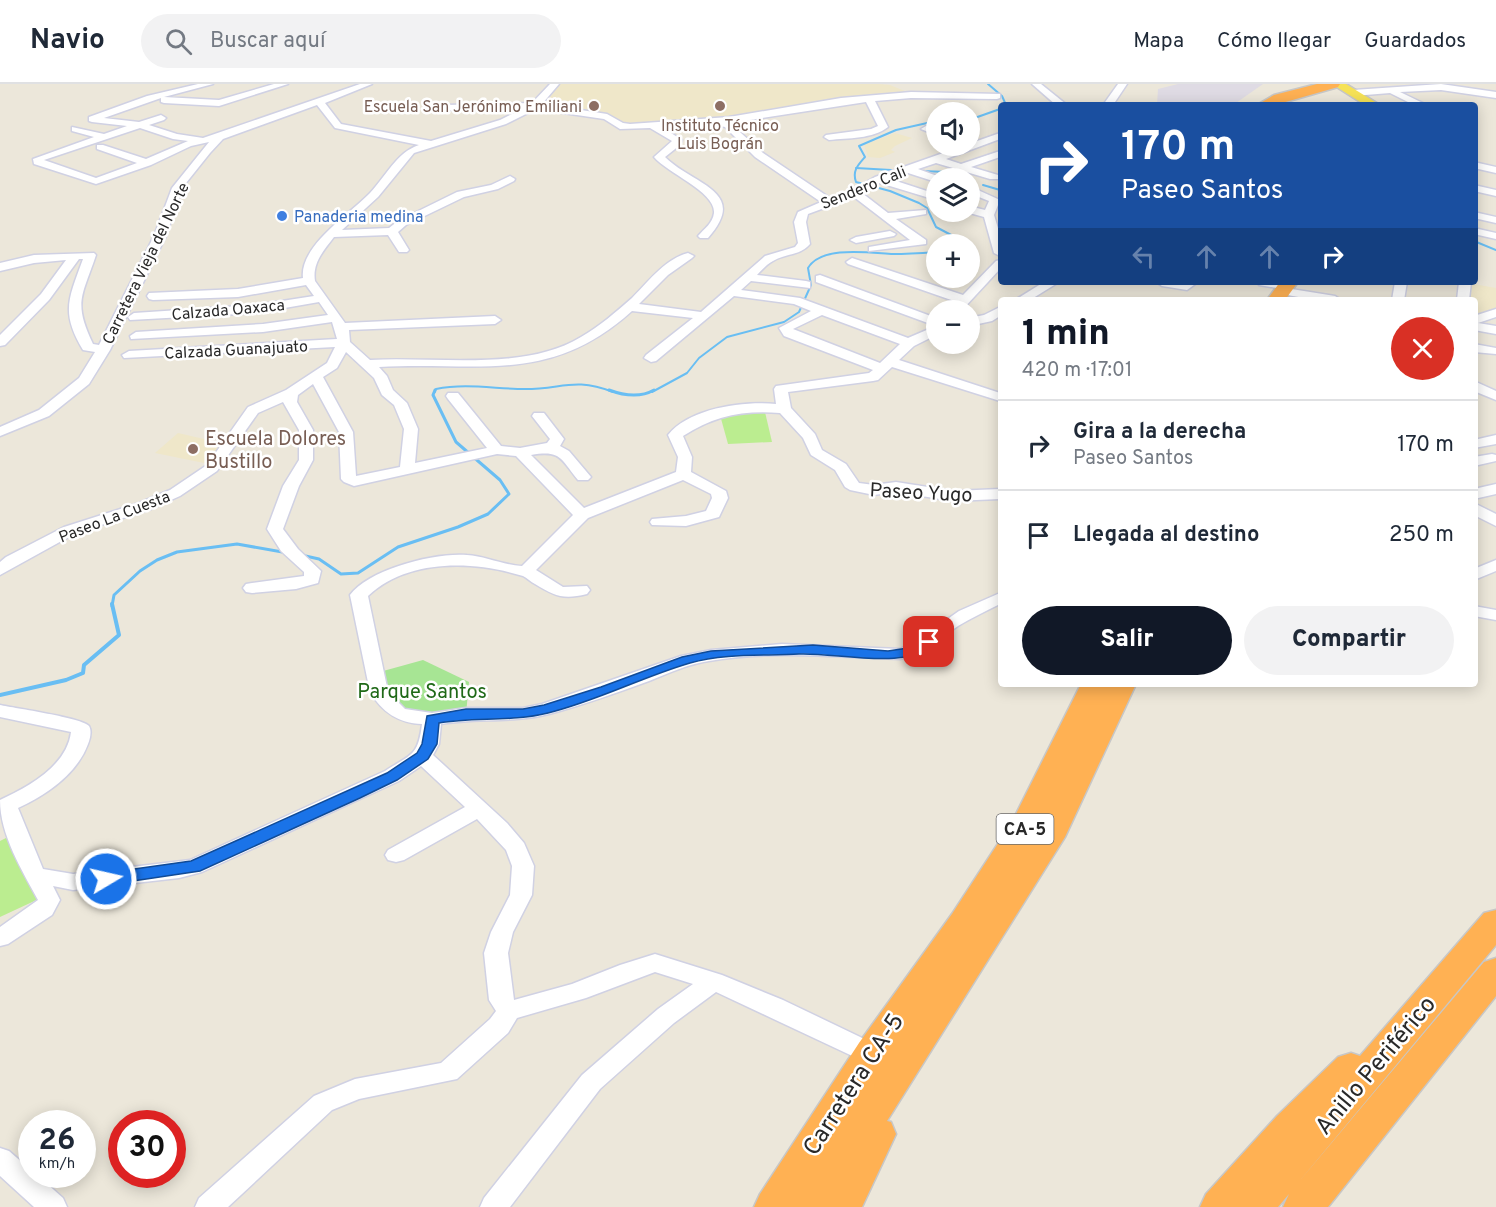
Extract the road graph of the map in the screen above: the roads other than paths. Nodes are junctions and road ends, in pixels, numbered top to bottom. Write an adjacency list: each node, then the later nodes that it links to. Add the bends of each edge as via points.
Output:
1 (209, 84): 13 (street)
2 (254, 84): 12 (street)
3 (336, 84): 15 (street)
4 (368, 84): 15 (street, Carretera Vieja del Norte)
5 (555, 84): 30 (street)
6 (914, 84): 19 (street)
7 (1036, 84): 24 (street)
8 (1123, 84): 25 (street)
9 (1282, 84): 26 (highway)
10 (1317, 84): 27 (highway)
11 (1334, 84): 28 (highway)
12 (282, 85): 18 (street)
13 (184, 89): 18 (street); 21 (street)
14 (1346, 89): 17 (main road)
15 (351, 90): 23 (street, Carretera Vieja del Norte)
16 (1491, 90): 17 (street, via 1441,87)
17 (1377, 94): 29 (street)
18 (245, 95): 21 (street, via 214,103)
19 (932, 95): 20 (street); 22 (street)
20 (997, 96)
21 (150, 98): 34 (street, via 92,119)
22 (870, 100): 33 (street); 38 (street, via 883,127 873,132)
23 (320, 102): 37 (street, Carretera Vieja del Norte); 43 (street, via 338,126)
24 (1058, 102)
25 (1109, 102)
26 (1259, 102)
27 (1262, 102)
28 (1275, 102)
29 (1410, 102)
30 (535, 106): 31 (street); 35 (street, via 607,117 625,127); 43 (street, via 503,122)
31 (449, 107)
32 (161, 118): 34 (street)
33 (707, 122): 35 (street); 65 (street, via 728,124 759,155)
34 (139, 125): 40 (street, via 176,137); 42 (street)
35 (653, 126): 76 (street, via 677,140 659,157 718,201 719,215)
36 (75, 129): 42 (street)
37 (220, 137): 40 (street); 121 (street, Carretera Vieja del Norte, via 177,188 160,236)
38 (829, 137)
39 (998, 137): 41 (street, Sendero Cali)
40 (204, 140): 49 (street)
41 (980, 141)
42 (102, 142): 49 (street); 49 (street, via 47,156 38,162 96,181)
43 (431, 144): 75 (street, via 410,151 374,195)
44 (980, 146): 45 (street)
45 (998, 152)
46 (998, 154): 51 (street)
47 (942, 156): 48 (street, Sendero Cali)
48 (935, 159): 51 (street); 52 (street, Sendero Cali)
49 (147, 163)
50 (1478, 166): 53 (street)
51 (961, 167): 55 (street)
52 (907, 169): 54 (street); 58 (street, Sendero Cali)
53 (1496, 171)
54 (926, 176)
55 (997, 176): 59 (street)
56 (1496, 177): 60 (street)
57 (510, 179): 72 (street, via 442,202)
58 (879, 179): 61 (street, Sendero Cali); 63 (street)
59 (980, 183)
60 (1479, 186): 64 (street)
61 (862, 188): 65 (street, Sendero Cali); 69 (street)
62 (980, 193): 71 (street, via 995,200)
63 (926, 194)
64 (1496, 194)
65 (827, 201): 87 (street, Sendero Cali, via 803,212 800,222 804,244 799,249 769,258)
66 (922, 212): 69 (street)
67 (980, 216): 71 (street)
68 (1478, 216): 70 (street)
69 (884, 217): 73 (street)
70 (1496, 220)
71 (994, 224): 79 (street)
72 (392, 231): 75 (street); 81 (street)
73 (903, 232): 78 (street); 80 (street, via 924,241)
74 (1478, 232): 77 (street)
75 (331, 234): 89 (street, via 313,257)
76 (704, 236)
77 (1496, 236)
78 (856, 240)
79 (998, 243)
80 (873, 249)
81 (403, 250)
82 (75, 256): 86 (street); 117 (street, via 45,297); 121 (street, via 90,257 74,301 75,319 88,347)
83 (688, 256): 100 (street, via 650,285)
84 (852, 262): 99 (street)
85 (998, 265): 99 (street)
86 (0, 267)
87 (749, 277): 90 (street); 93 (street, Sendero Cali)
88 (820, 279): 107 (street)
89 (309, 281): 94 (street); 98 (street)
90 (806, 285)
91 (1048, 285): 96 (street)
92 (1275, 289): 97 (street)
93 (731, 292): 101 (street); 105 (street, Sendero Cali)
94 (238, 293): 95 (street); 102 (street)
95 (153, 296)
96 (1026, 297)
97 (1319, 297)
98 (322, 298): 102 (street, Calzada Oaxaca); 111 (street)
99 (964, 300)
100 (630, 307): 105 (street); 126 (street, via 579,344 552,355 443,364)
101 (822, 310): 119 (street); 127 (street, via 785,328 789,333)
102 (231, 311): 106 (street, Calzada Oaxaca); 114 (street)
103 (998, 312): 109 (street)
104 (1496, 313): 108 (street)
105 (704, 316): 125 (street, Sendero Cali)
106 (134, 317)
107 (926, 318)
108 (1478, 319)
109 (980, 320)
110 (495, 321): 111 (street)
111 (338, 322): 114 (street); 118 (street)
112 (1478, 327): 113 (street)
113 (1496, 330)
114 (224, 331): 116 (street); 122 (street)
115 (926, 335): 119 (street)
116 (135, 336)
117 (0, 342)
118 (344, 343): 122 (street, Calzada Guanajuato); 126 (street); 128 (street, Paseo La Cuesta, via 332,365)
119 (909, 343): 127 (street)
120 (1478, 349): 123 (street)
121 (104, 350): 137 (street, Carretera Vieja del Norte, via 84,381 44,413)
122 (217, 350): 124 (street, Calzada Guanajuato)
123 (1493, 351)
124 (129, 355)
125 (651, 358)
126 (369, 364): 145 (street, via 387,392 400,403 411,429)
127 (884, 365): 133 (street); 135 (street, via 873,377 781,389)
128 (315, 375): 130 (street, Paseo La Cuesta); 145 (street, via 346,432 349,479)
129 (1478, 388): 131 (street)
130 (291, 393): 156 (street, Paseo La Cuesta, via 253,410 212,468 175,493 70,530); 159 (street, via 290,402 306,430 306,460 291,486 275,529 283,544 314,571 312,579 296,584)
131 (1495, 394): 134 (street)
132 (453, 396): 141 (street)
133 (998, 396)
134 (1478, 399)
135 (784, 409): 146 (street, via 736,408 713,414 675,435 685,458); 150 (street, Paseo Yugo, via 810,437 816,452 841,467 855,487 896,487 953,496)
136 (539, 416): 140 (street, via 557,439)
137 (0, 432)
138 (1496, 439): 139 (street)
139 (1478, 444)
140 (552, 447): 142 (street); 147 (street, via 564,454)
141 (497, 450): 142 (street); 145 (street)
142 (520, 452): 152 (street)
143 (1492, 458): 144 (street)
144 (1478, 461)
145 (407, 471)
146 (683, 474): 152 (street); 153 (street, via 718,491 720,498 713,514 686,521)
147 (583, 477)
148 (1496, 489): 149 (street)
149 (1478, 493)
150 (998, 494)
151 (1478, 512): 154 (street)
152 (582, 514): 157 (street)
153 (658, 522)
154 (1491, 525)
155 (1496, 565): 158 (street)
156 (0, 570)
157 (526, 571): 160 (street, via 560,592); 167 (street, via 456,558 384,577 366,586 359,595 384,700 398,713)
158 (1478, 573)
159 (252, 588)
160 (581, 590)
161 (998, 599): 167 (street, via 954,622 929,642 900,654 782,650 711,655 546,709)
162 (1478, 612): 163 (street)
163 (1496, 615)
164 (1094, 687): 175 (highway, CA-5, via 1027,824 964,922)
165 (1121, 687): 175 (highway, CA-5, via 1049,837)
166 (0, 711): 169 (street, via 67,724 81,729 82,740 51,780 26,798)
167 (432, 719): 168 (street, via 429,744)
168 (422, 756): 170 (street); 172 (street, via 364,790 194,867 73,882)
169 (4, 798): 172 (street)
170 (478, 809): 171 (street); 179 (street, via 516,848 523,866 521,896 496,953 501,1000)
171 (396, 855)
172 (36, 876): 174 (street, via 49,900 44,909)
173 (1496, 922): 177 (highway, Anillo Periférico)
174 (0, 938)
175 (952, 962): 180 (highway, Carretera CA-5 / CA-5); 186 (highway, Carretera CA-5 / CA-5, via 879,1100); 187 (highway, via 884,1121)
176 (1496, 971): 190 (highway, Anillo Periférico)
177 (1453, 974): 188 (highway, via 1346,1073); 189 (highway, Anillo Periférico)
178 (714, 981): 179 (street, via 654,963 578,992); 180 (street); 184 (street, via 666,1016 591,1082)
179 (509, 1011): 183 (street, via 491,1034 448,1072 356,1089 322,1103)
180 (872, 1053): 185 (highway, Carretera CA-5 / CA-5)
181 (0, 1159): 182 (street)
182 (53, 1207)
183 (209, 1207)
184 (494, 1207)
185 (774, 1207)
186 (816, 1207)
187 (841, 1207)
188 (1220, 1207)
189 (1253, 1207)
190 (1303, 1207)

